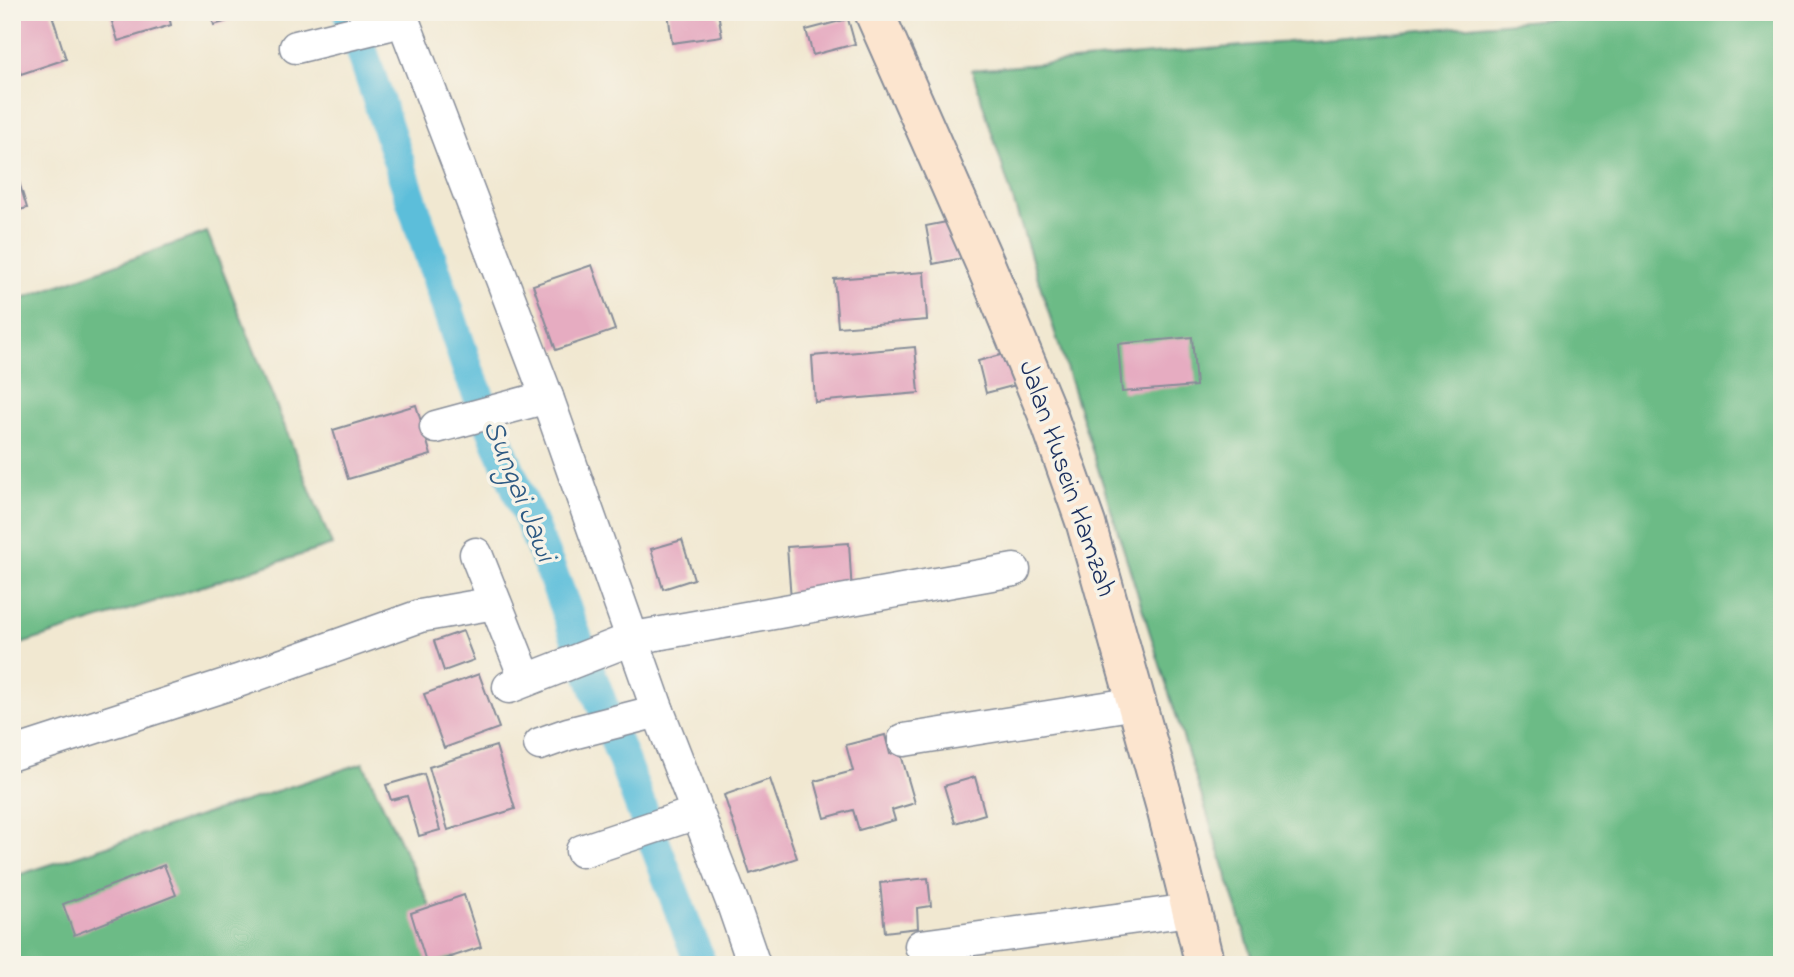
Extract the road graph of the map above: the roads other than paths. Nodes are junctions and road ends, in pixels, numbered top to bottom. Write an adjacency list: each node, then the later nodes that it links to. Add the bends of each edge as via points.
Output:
1 (874, 12): 10 (street, Jalan Husein Hamzah, via 1047,413 1086,524)
2 (396, 18): 3 (street); 4 (street)
3 (310, 44)
4 (536, 401): 5 (street); 9 (street)
5 (449, 424)
6 (476, 554): 8 (street)
7 (1014, 570): 9 (street)
8 (495, 603): 9 (street, via 517,683); 14 (street, via 420,616 239,681)
9 (622, 642): 11 (street)
10 (1137, 703): 13 (street); 17 (street, Jalan Husein Hamzah)
11 (646, 713): 12 (street); 15 (street)
12 (554, 739)
13 (904, 740)
14 (12, 754)
15 (690, 817): 16 (street); 19 (street)
16 (582, 851)
17 (1191, 910): 18 (street); 20 (street, Jalan Husein Hamzah)
18 (921, 946)
19 (754, 965)
20 (1205, 965)

